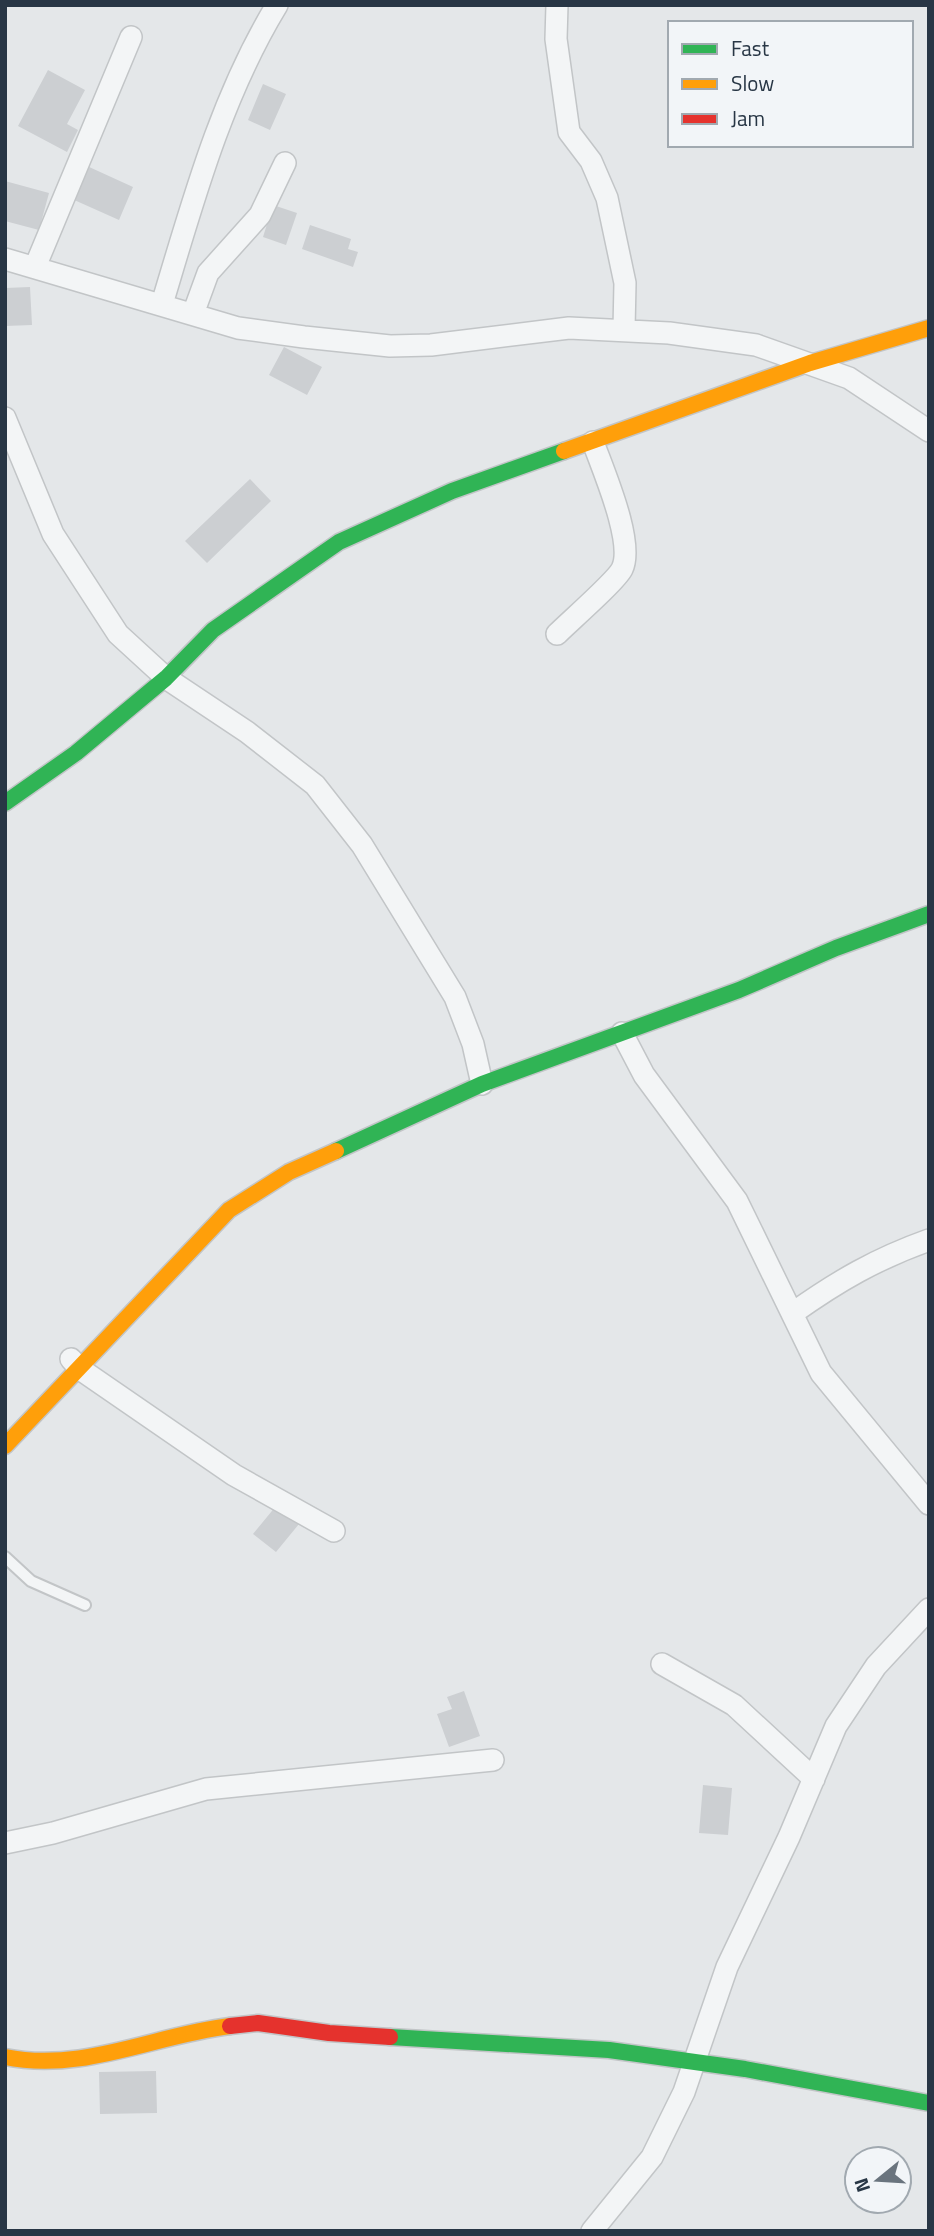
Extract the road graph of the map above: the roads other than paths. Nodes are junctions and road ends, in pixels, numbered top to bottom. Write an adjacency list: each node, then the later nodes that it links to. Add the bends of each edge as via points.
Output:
1 (277, 5): 7 (street, via 242,69 209,151)
2 (557, 5): 10 (street, via 556,39 569,132 591,161 607,198 625,283)
3 (131, 37): 6 (street)
4 (285, 163): 8 (street, via 260,215 208,272)
5 (5, 260): 6 (street)
6 (35, 267): 7 (street)
7 (162, 304): 8 (street)
8 (193, 314): 10 (street, via 238,328 390,346 569,328)
9 (929, 328): 11 (street)
10 (624, 329): 11 (street, via 756,345)
11 (810, 363): 13 (street, via 849,378); 14 (street)
12 (5, 418): 16 (street, via 53,534 84,586 118,634)
13 (929, 431)
14 (593, 442): 15 (street, via 620,523 625,553 622,569); 16 (street, via 452,491 339,542 213,630)
15 (557, 634)
16 (166, 678): 17 (street, via 76,753); 20 (street, via 315,785 362,845 455,998)
17 (5, 803)
18 (929, 914): 19 (street)
19 (622, 1033): 20 (street); 22 (street, via 644,1075 737,1201)
20 (482, 1084): 23 (street, via 289,1172 229,1210)
21 (929, 1240): 22 (street, via 880,1258)
22 (793, 1313): 25 (street, via 821,1373)
23 (75, 1363): 24 (street); 26 (street, via 234,1475)
24 (5, 1447)
25 (929, 1504)
26 (334, 1531)
27 (5, 1557): 28 (lane, via 32,1580)
28 (85, 1605)
29 (929, 1609): 32 (street, via 876,1666 836,1726)
30 (662, 1664): 32 (street, via 734,1704)
31 (493, 1759): 33 (street, via 206,1788)
32 (814, 1779): 35 (street, via 727,1967)
33 (5, 1843)
34 (5, 2057): 35 (street, via 58,2062 107,2055 197,2030 258,2024 329,2033 609,2050)
35 (692, 2062): 36 (street); 37 (street, via 684,2092 652,2157)
36 (929, 2104)
37 (592, 2231)

